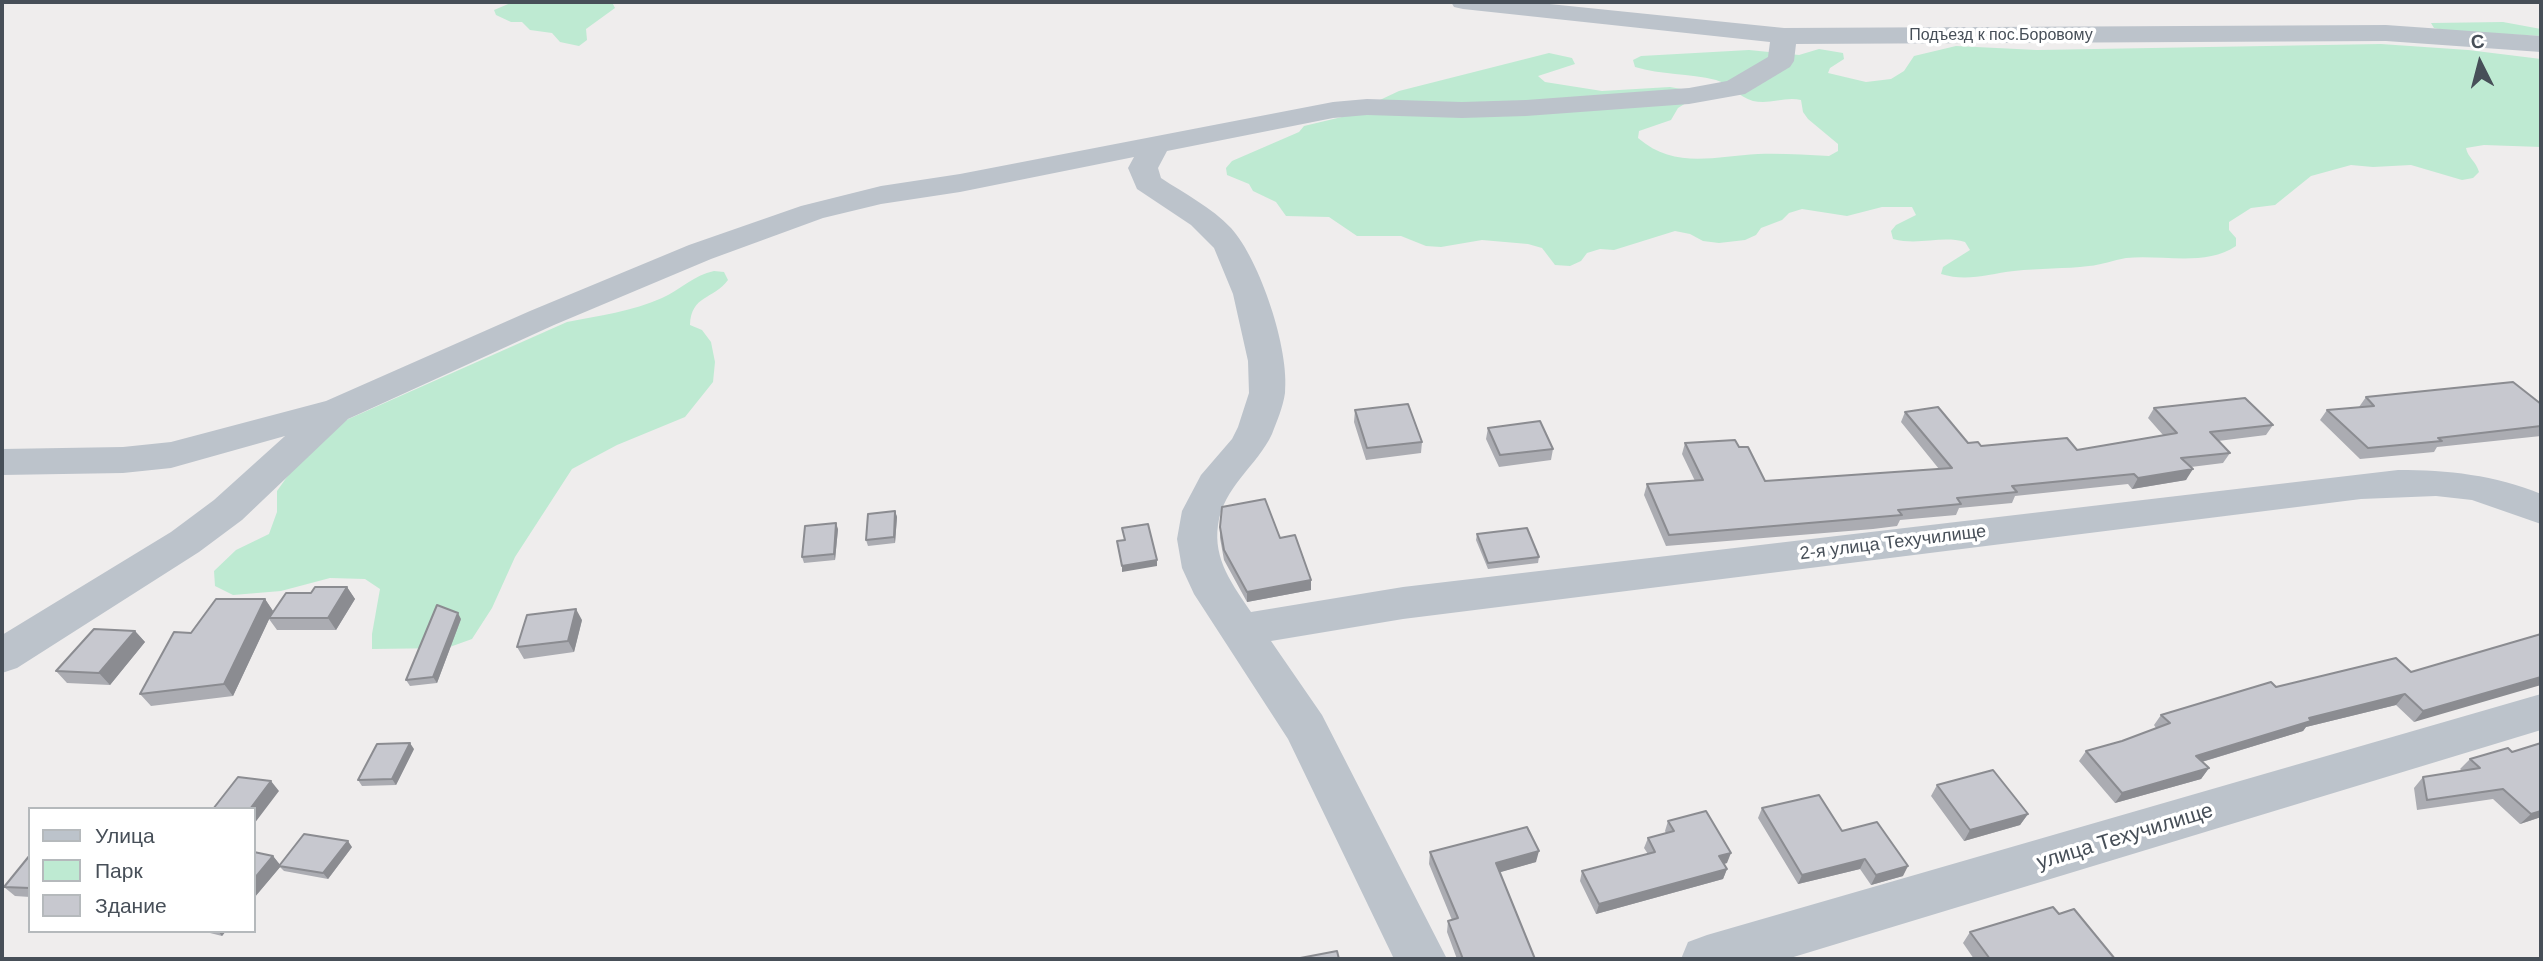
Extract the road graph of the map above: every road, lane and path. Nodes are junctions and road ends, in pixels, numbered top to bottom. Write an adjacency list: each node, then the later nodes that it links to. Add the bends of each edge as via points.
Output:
1 (1463, 2): 2 (street, Подъезд к пос.Боровому)
2 (1784, 36): 3 (street, Подъезд к пос.Боровому, via 2386,33); 4 (street, via 1781,61 1735,88 1689,96 1526,108 1344,109)
3 (2541, 44)
4 (1156, 145): 5 (street, via 812,212 713,247 542,318); 8 (street, via 1143,168 1146,178 1208,223 1229,246 1247,288 1267,363 1267,392 1259,421 1250,442 1214,483 1198,518 1195,540 1209,583)
5 (335, 411): 6 (street, via 171,455); 9 (street, via 185,542)
6 (2, 462)
7 (2541, 510): 8 (street, 2-я улица Техучилище, via 2511,495 2475,486 2387,485 1403,603)
8 (1242, 630): 11 (street, via 1307,728)
9 (2, 656)
10 (2541, 712): 12 (street, улица Техучилище)
11 (1421, 959)
12 (1707, 959)

